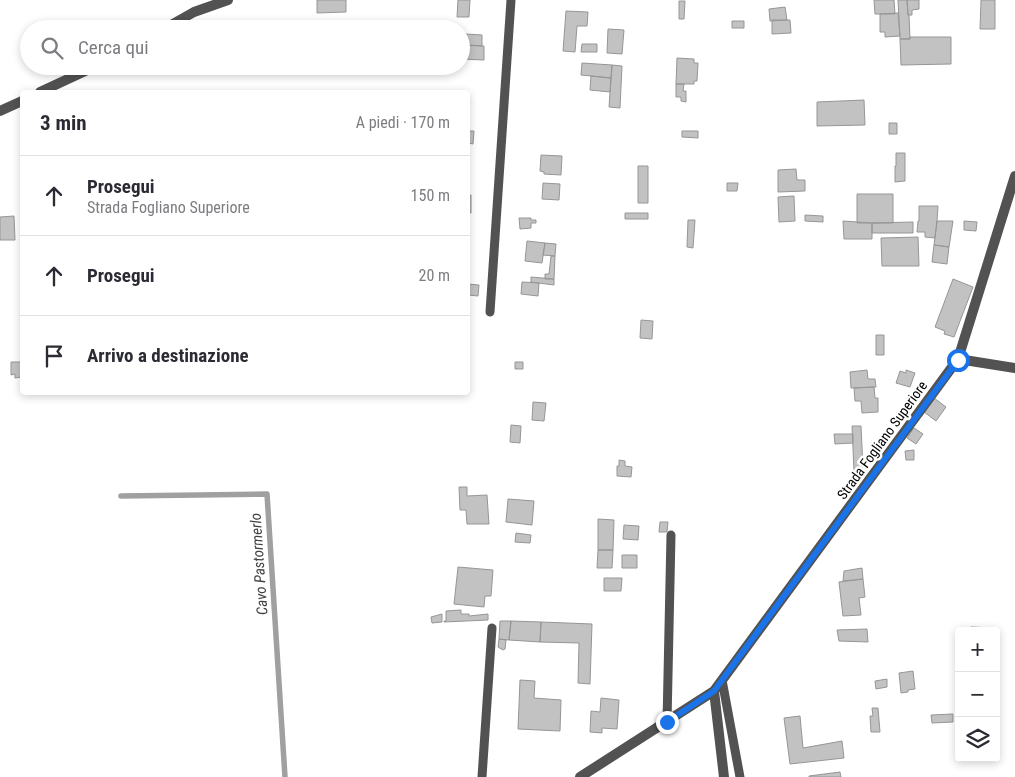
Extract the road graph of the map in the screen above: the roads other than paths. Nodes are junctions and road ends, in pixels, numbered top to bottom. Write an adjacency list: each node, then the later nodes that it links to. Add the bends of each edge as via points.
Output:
1 (228, 0): 3 (street)
2 (511, 0): 9 (lane)
3 (180, 20)
4 (77, 75): 5 (street)
5 (44, 90)
6 (20, 102): 7 (street)
7 (0, 111)
8 (1015, 176): 10 (street, Strada Fogliano Superiore)
9 (490, 312)
10 (958, 360): 11 (street); 14 (street, Strada Fogliano Superiore)
11 (1015, 368)
12 (670, 535): 16 (lane)
13 (492, 628): 17 (lane)
14 (722, 680): 15 (street, Strada Fogliano Superiore); 20 (lane)
15 (714, 691): 16 (street); 19 (street)
16 (667, 722): 18 (street)
17 (482, 777)
18 (580, 777)
19 (724, 777)
20 (740, 777)

